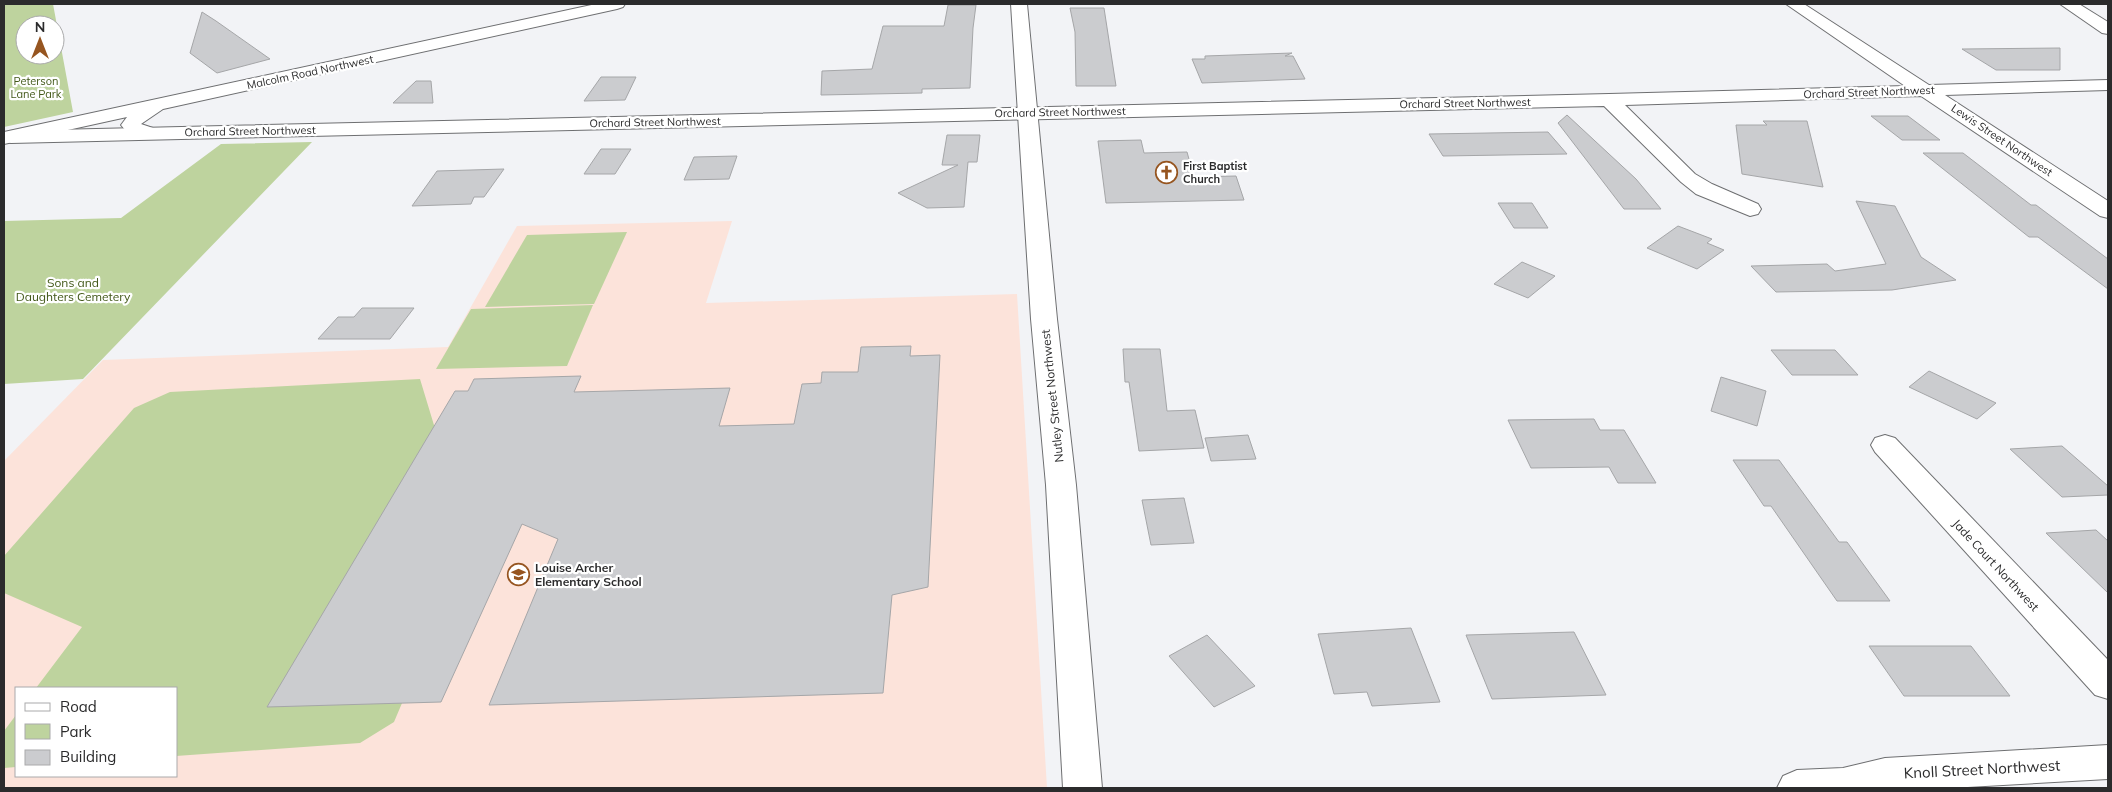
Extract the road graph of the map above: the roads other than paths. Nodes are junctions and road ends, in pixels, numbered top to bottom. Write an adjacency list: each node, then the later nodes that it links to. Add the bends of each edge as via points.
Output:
1 (617, 4): 9 (street, Malcolm Road Northwest)
2 (1019, 4): 10 (street, Nutley Street Northwest)
3 (1794, 4): 7 (street, Lewis Street Northwest)
4 (2068, 4): 5 (street)
5 (2108, 29)
6 (2108, 85): 7 (street, Orchard Street Northwest)
7 (1928, 90): 8 (street, Orchard Street Northwest); 14 (street, Lewis Street Northwest)
8 (1609, 100): 10 (street, Orchard Street Northwest); 13 (street, via 1688,178 1719,197)
9 (162, 104): 11 (street, via 140,116 131,126); 12 (street, Malcolm Road Northwest)
10 (1028, 112): 11 (street, Orchard Street Northwest); 18 (street, Nutley Street Northwest, via 1061,485)
11 (152, 134): 12 (street, Orchard Street Northwest)
12 (7, 138)
13 (1750, 209)
14 (2108, 211)
15 (1884, 445): 16 (street, Jade Court Northwest)
16 (2108, 684)
17 (2108, 762): 19 (street, Knoll Street Northwest, via 1885,775 1843,785)
18 (1083, 788)
19 (1797, 788)

